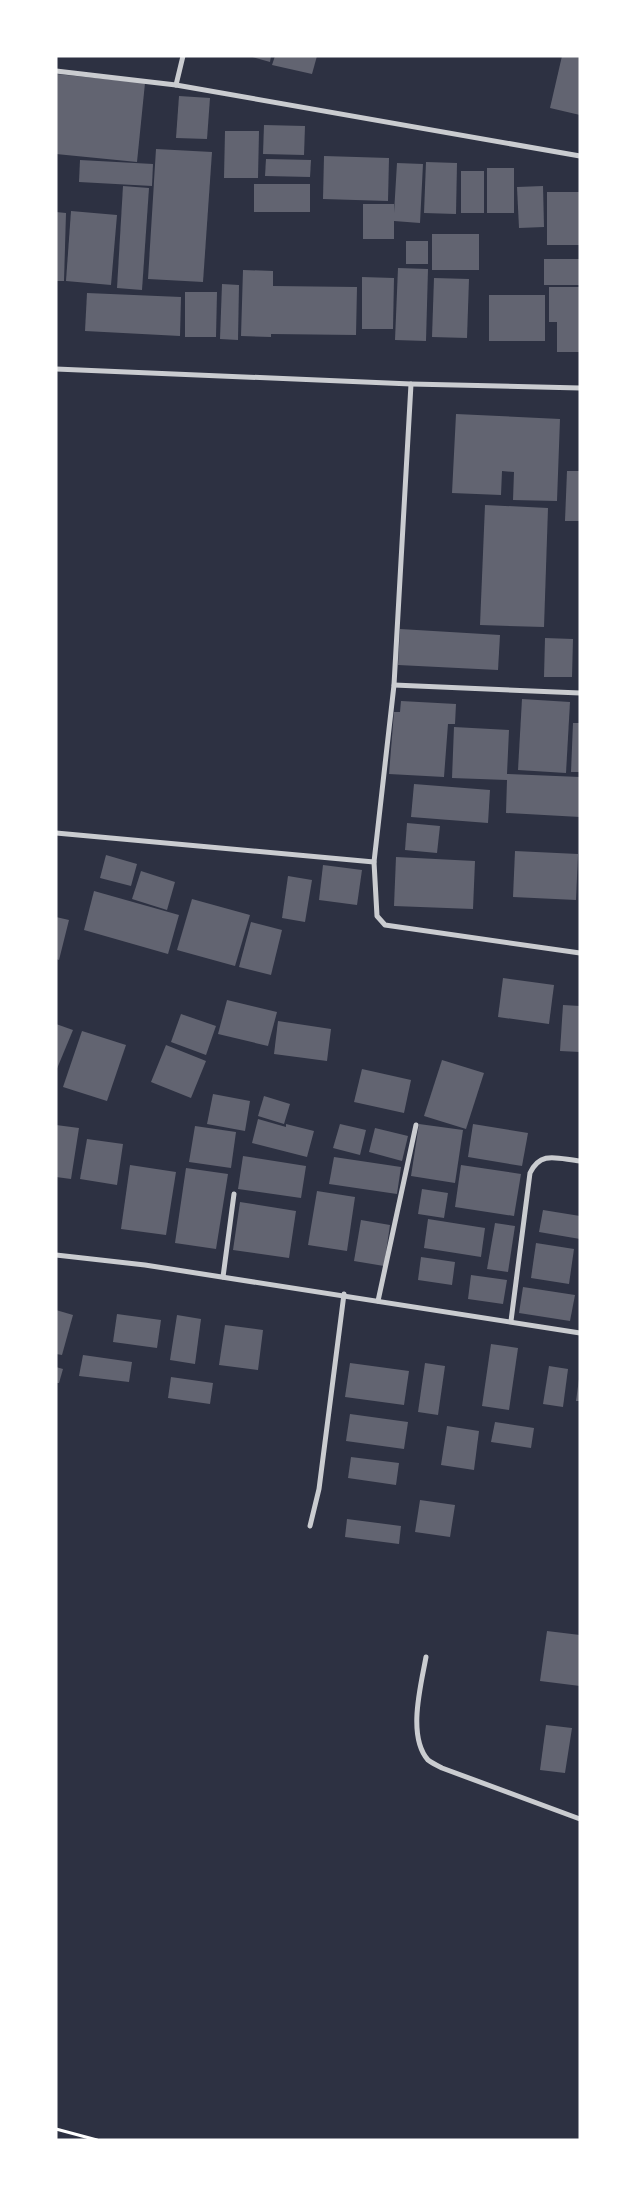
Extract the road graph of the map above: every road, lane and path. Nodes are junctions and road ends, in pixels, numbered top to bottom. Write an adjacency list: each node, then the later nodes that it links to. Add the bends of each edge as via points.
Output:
1 (183, 56): 3 (street)
2 (56, 70): 3 (street)
3 (176, 85): 4 (street)
4 (580, 156)
5 (56, 369): 6 (street)
6 (411, 384): 7 (street); 8 (street)
7 (580, 388)
8 (394, 685): 9 (street); 11 (street)
9 (580, 693)
10 (56, 833): 11 (street)
11 (374, 862): 12 (street, via 377,916 385,925)
12 (580, 953)
13 (416, 1125): 19 (street)
14 (580, 1161): 20 (street, via 544,1157 535,1163 530,1173)
15 (234, 1194): 17 (street)
16 (56, 1255): 17 (street)
17 (223, 1277): 18 (street)
18 (344, 1294): 19 (street); 22 (street, via 318,1489)
19 (378, 1301): 20 (street)
20 (511, 1321): 21 (street)
21 (580, 1333)
22 (310, 1526)
23 (426, 1657): 24 (street, via 416,1726 428,1760)
24 (580, 1819)
25 (56, 2129): 26 (path)
26 (97, 2140)

